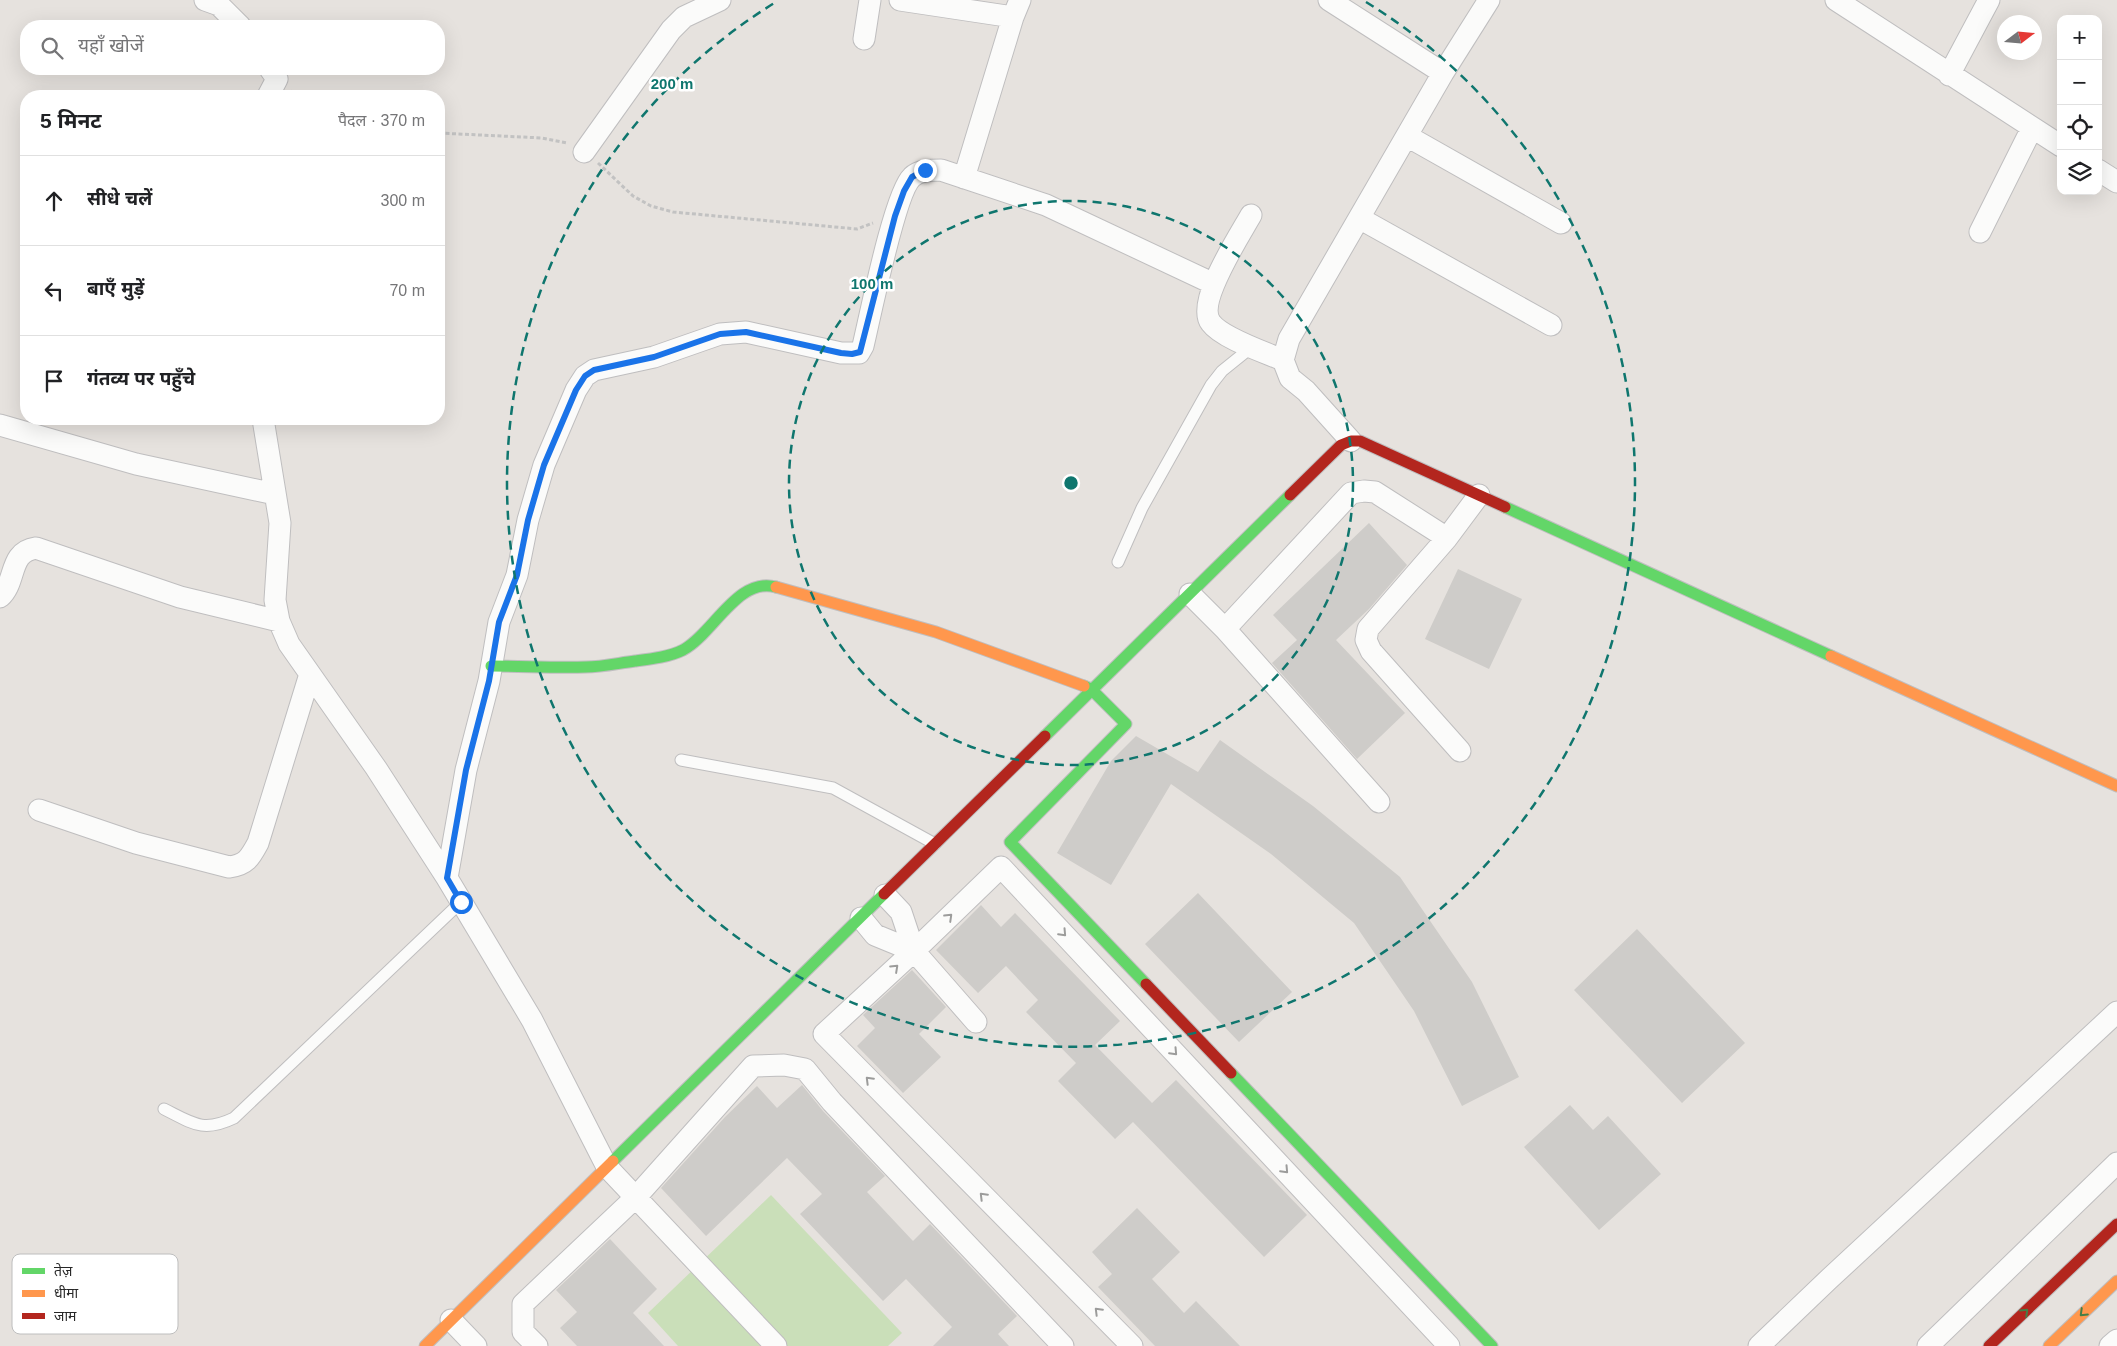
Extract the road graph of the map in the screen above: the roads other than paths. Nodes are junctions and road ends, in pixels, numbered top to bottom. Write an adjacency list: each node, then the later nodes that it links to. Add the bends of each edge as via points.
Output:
1 (205, 0): 11 (street, via 219,5)
2 (720, 0): 20 (street, via 684,17 672,30)
3 (870, 0): 12 (street)
4 (900, 0): 9 (street)
5 (1329, 0): 13 (street)
6 (1489, 0): 13 (street)
7 (1836, 0): 15 (street)
8 (1989, 0): 15 (street)
9 (952, 4): 10 (street)
10 (1016, 9): 22 (street)
11 (234, 20)
12 (864, 39)
13 (1443, 73): 18 (street)
14 (274, 75): 16 (street, via 277,79)
15 (1949, 75): 17 (street)
16 (271, 90)
17 (2032, 128): 19 (street); 27 (street)
18 (1407, 136): 25 (street); 26 (street)
19 (2057, 144)
20 (584, 152)
21 (2102, 173): 23 (street)
22 (964, 178): 28 (street, via 1046,206); 43 (street, via 941,170 925,170 912,177 895,216 859,353 841,353 746,332 720,334 654,357 594,370 585,376 544,465 517,575 499,622)
23 (2117, 182)
24 (1251, 215): 28 (street)
25 (1359, 218): 29 (street); 31 (street, via 1289,339)
26 (1562, 223)
27 (1980, 232)
28 (1214, 284): 30 (street, via 1206,310 1210,322 1220,331)
29 (1551, 325)
30 (1252, 346): 31 (street); 38 (lane, via 1222,371 1211,385 1142,508)
31 (1283, 360): 34 (street, via 1290,378)
32 (0, 425): 35 (street, via 136,464)
33 (263, 425): 35 (street)
34 (1351, 441): 36 (street, via 1360,441); 39 (street, via 1341,445)
35 (275, 494): 41 (street, via 280,523 275,600)
36 (1479, 495): 37 (street); 48 (street)
37 (1447, 538): 42 (street, via 1375,492 1351,493); 46 (street, via 1368,629 1366,640 1371,650)
38 (1118, 562)
39 (1190, 594): 42 (street); 45 (street)
40 (0, 597): 41 (street, via 7,591 20,555 36,548 180,598)
41 (279, 621): 44 (street, via 289,644)
42 (1225, 629): 49 (street)
43 (491, 666): 45 (street, via 588,666 658,658 682,650 700,637 740,595 753,587 769,585 936,632); 52 (street, via 466,770)
44 (310, 674): 50 (street, via 258,843 250,859 241,866 229,867 136,843); 52 (street)
45 (1091, 689): 51 (street); 74 (street, via 1126,724 1010,842)
46 (1460, 751)
47 (681, 760): 51 (lane, via 833,788)
48 (2117, 786)
49 (1379, 802)
50 (39, 810)
51 (935, 844): 53 (street)
52 (447, 878): 54 (street)
53 (885, 895): 55 (street); 56 (street, via 901,912)
54 (461, 902): 59 (lane, via 234,1118 207,1127); 61 (street, via 532,1020)
55 (861, 918): 56 (street, via 875,935); 61 (street)
56 (914, 951): 58 (street); 72 (street, one-way to 56, via 824,1034); 73 (street, one-way to 73, via 1001,867)
57 (2117, 1012): 75 (street)
58 (976, 1022)
59 (164, 1109)
60 (2117, 1163): 76 (street)
61 (607, 1167): 62 (street); 65 (street)
62 (636, 1197): 69 (street, via 523,1304 523,1332); 70 (street); 71 (street, via 753,1066 784,1065 805,1069 832,1102)
63 (2117, 1224): 77 (street, one-way to 63)
64 (2117, 1281): 78 (street, one-way to 78)
65 (451, 1320): 67 (street); 68 (street)
66 (2117, 1340): 79 (street)
67 (425, 1346)
68 (476, 1346)
69 (537, 1346)
70 (776, 1346)
71 (1063, 1346)
72 (1132, 1346)
73 (1449, 1346)
74 (1492, 1346)
75 (1759, 1346)
76 (1928, 1346)
77 (1989, 1346)
78 (2048, 1346)
79 (2110, 1346)

